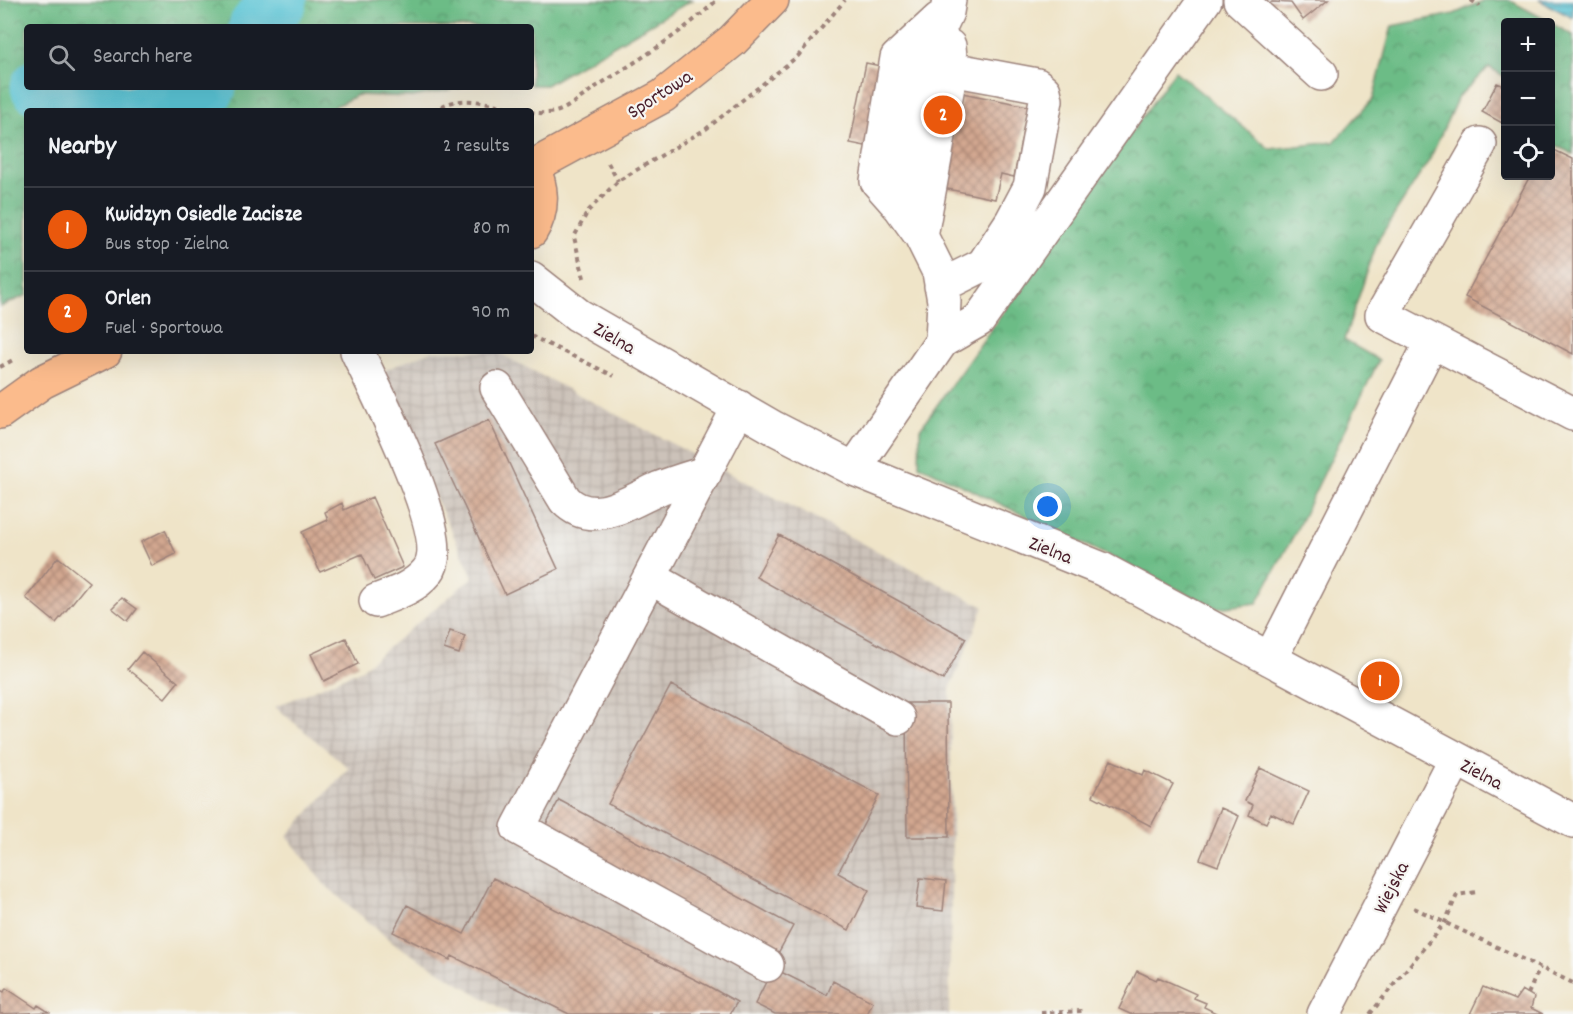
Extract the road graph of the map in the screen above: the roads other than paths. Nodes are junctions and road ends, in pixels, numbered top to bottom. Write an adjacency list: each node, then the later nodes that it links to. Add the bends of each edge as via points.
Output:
1 (772, 0): 8 (main road, Sportowa, via 732,41 663,96)
2 (1205, 0): 14 (street, via 979,320)
3 (1240, 0): 6 (street)
4 (948, 6): 5 (street); 11 (street, via 928,52 900,207)
5 (951, 69): 11 (street); 13 (street, via 1037,85 1046,100 1030,187 1012,221 983,265)
6 (1321, 74)
7 (1480, 144): 15 (street, via 1382,315)
8 (534, 165)
9 (534, 171): 10 (main road, via 541,204)
10 (534, 226)
11 (921, 236): 13 (street, via 939,272)
12 (534, 280): 19 (street, Zielna, via 578,315)
13 (941, 286): 14 (street)
14 (942, 341): 22 (street)
15 (1432, 341): 21 (street); 26 (street)
16 (99, 354): 20 (main road, via 42,382)
17 (358, 354): 25 (street, via 426,508 435,550 428,571 405,590)
18 (497, 388): 23 (street, via 574,509 605,513)
19 (739, 407): 22 (street, Zielna); 23 (street)
20 (0, 412)
21 (1573, 414)
22 (854, 469): 26 (street, Zielna, via 1102,569)
23 (705, 473): 24 (street)
24 (651, 578): 27 (street); 30 (street, via 518,828)
25 (376, 601)
26 (1270, 660): 28 (street, Zielna)
27 (898, 718)
28 (1456, 759): 29 (street, Zielna); 31 (street, Wiejska)
29 (1573, 821)
30 (767, 965)
31 (1324, 1014)

